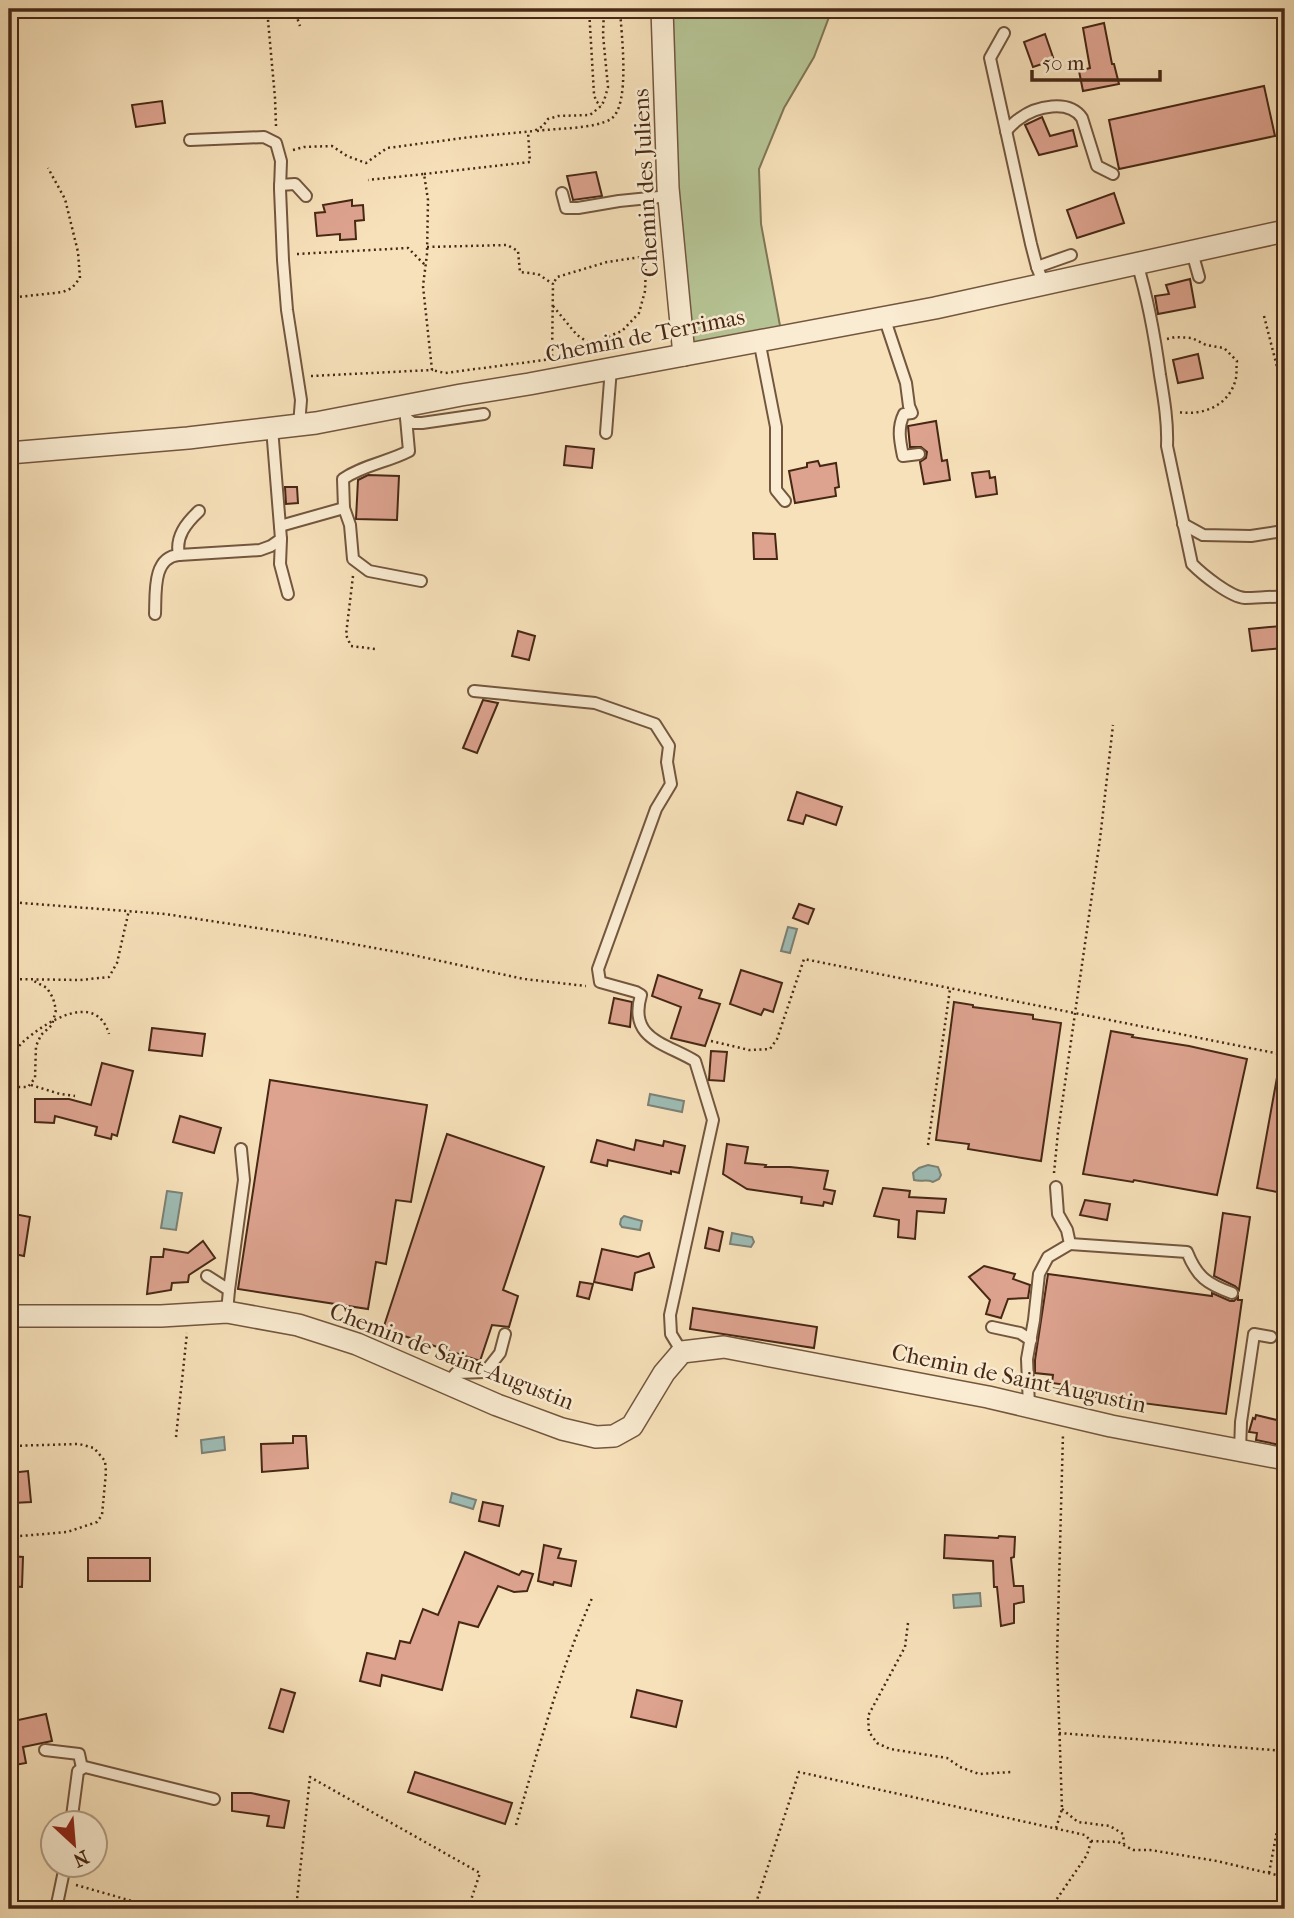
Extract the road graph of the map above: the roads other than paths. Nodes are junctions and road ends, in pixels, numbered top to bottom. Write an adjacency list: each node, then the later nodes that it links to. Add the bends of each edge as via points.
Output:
1 (662, 9): 9 (street, Chemin des Juliens)
2 (1004, 33): 3 (lane, via 990,58)
3 (1006, 131): 5 (lane, via 1020,117 1064,105 1082,118 1097,166); 14 (lane)
4 (190, 139): 6 (lane, via 264,137 278,149)
5 (1113, 174)
6 (280, 185): 8 (lane, via 295,184); 22 (lane, via 287,310 301,400)
7 (562, 193): 9 (lane, via 566,208)
8 (306, 196)
9 (669, 196): 18 (street, Chemin des Juliens)
10 (1285, 231): 11 (street, Chemin de Terrimas)
11 (1192, 252): 13 (street, Chemin de Terrimas); 15 (lane)
12 (1071, 256): 14 (lane)
13 (1137, 263): 14 (street, Chemin de Terrimas); 30 (lane, via 1155,343 1167,446)
14 (1040, 276): 16 (street, Chemin de Terrimas)
15 (1199, 277)
16 (884, 317): 17 (street, Chemin de Terrimas); 26 (lane, via 912,413 904,414 900,423 903,456)
17 (759, 340): 18 (street, Chemin de Terrimas); 27 (lane, via 776,427 776,490)
18 (684, 355): 19 (street, Chemin de Terrimas)
19 (611, 368): 20 (street, Chemin de Terrimas); 24 (lane)
20 (406, 412): 21 (lane, via 413,423); 22 (street, Chemin de Terrimas); 28 (lane, via 409,451 343,479)
21 (484, 414)
22 (299, 425): 23 (street, Chemin de Terrimas)
23 (272, 428): 25 (street, Chemin de Terrimas); 31 (lane)
24 (606, 433)
25 (9, 453)
26 (919, 454)
27 (785, 501)
28 (344, 508): 31 (lane); 35 (lane, via 352,533 353,559 369,571)
29 (199, 511): 34 (lane, via 187,521 177,544)
30 (1183, 524): 32 (lane, via 1203,535); 37 (lane, via 1192,564 1205,578 1241,598)
31 (280, 526): 33 (lane)
32 (1285, 532)
33 (281, 539): 34 (lane, via 260,550); 36 (lane, via 280,564)
34 (179, 555): 38 (lane, via 170,555 159,570)
35 (421, 581)
36 (288, 594)
37 (1285, 597)
38 (155, 614)
39 (474, 691): 52 (lane, via 595,703 656,724 669,746 671,783 656,809 598,969 600,982 641,995 638,1019 644,1032 695,1061 713,1120 670,1315 671,1334)
40 (241, 1149): 44 (lane, via 244,1180)
41 (1056, 1187): 42 (lane, via 1058,1214)
42 (1070, 1244): 45 (lane, via 1187,1252 1193,1268 1212,1286); 51 (lane, via 1048,1257 1039,1274)
43 (207, 1276): 44 (lane)
44 (229, 1290): 46 (lane)
45 (1232, 1293)
46 (227, 1312): 47 (street, Chemin de Saint-Augustin); 53 (street, Chemin de Saint-Augustin, via 341,1338)
47 (9, 1316)
48 (992, 1327): 51 (lane)
49 (505, 1334): 53 (lane, via 500,1353 485,1373 456,1373)
50 (1271, 1337): 55 (lane, via 1254,1334)
51 (1031, 1340): 54 (lane)
52 (682, 1352): 53 (street, Chemin de Saint-Augustin, via 632,1426 614,1436 562,1429); 54 (street, Chemin de Saint-Augustin, via 724,1347)
53 (448, 1383)
54 (1028, 1406): 55 (street, Chemin de Saint-Augustin)
55 (1240, 1450): 56 (street, Chemin de Saint-Augustin)
56 (1284, 1468)
57 (45, 1750): 58 (lane, via 79,1754)
58 (82, 1768): 59 (lane); 60 (lane)
59 (214, 1799)
60 (73, 1810)
61 (62, 1880): 62 (lane)
62 (56, 1909)

